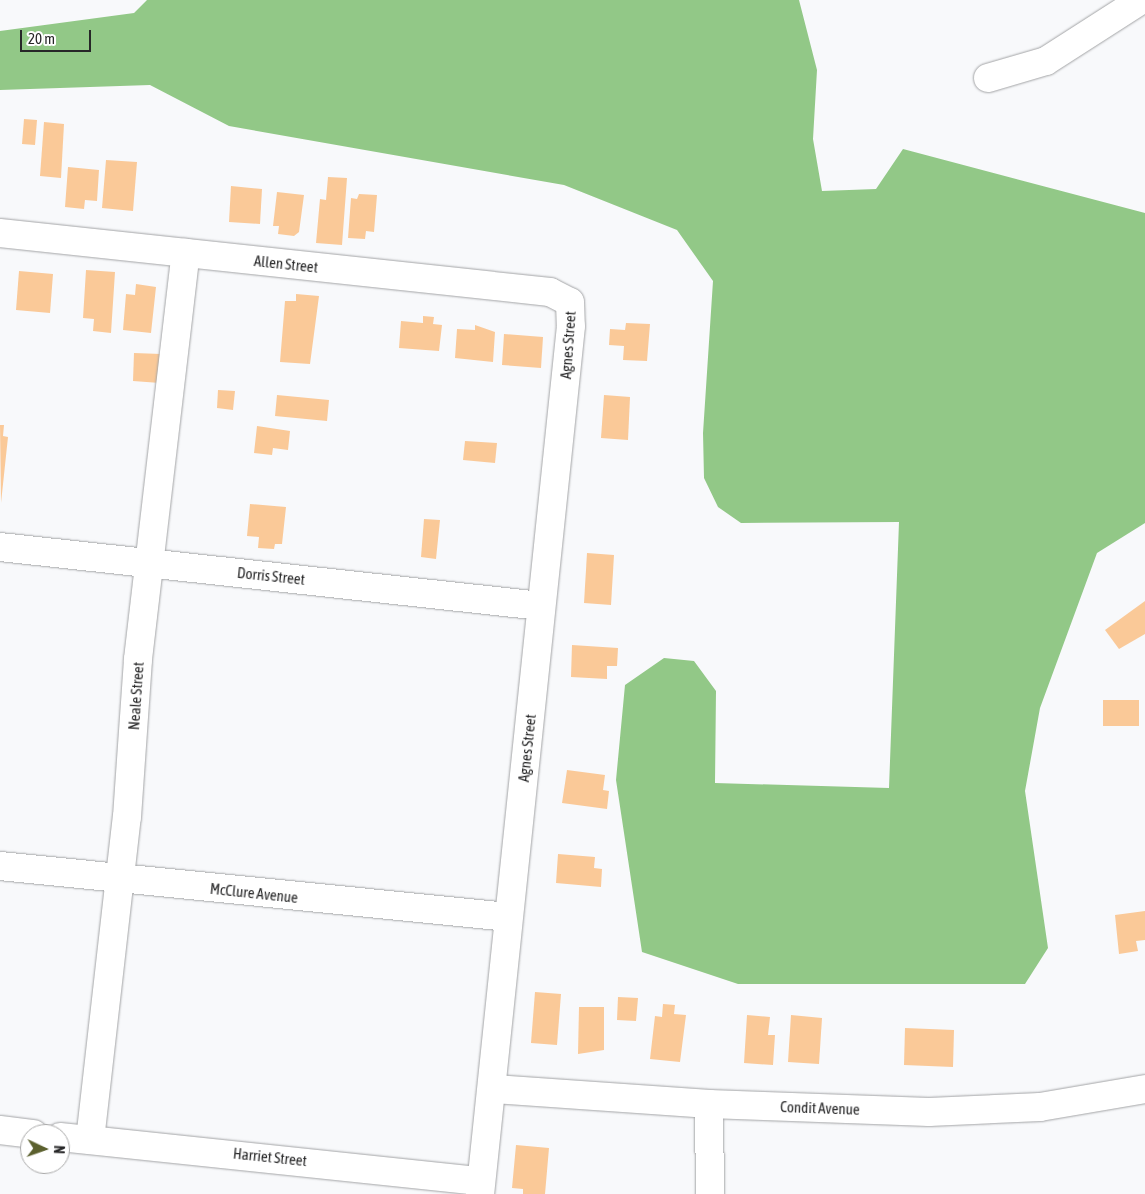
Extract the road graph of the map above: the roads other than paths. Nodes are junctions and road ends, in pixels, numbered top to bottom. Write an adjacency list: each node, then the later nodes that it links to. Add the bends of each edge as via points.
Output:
1 (1141, 0): 2 (street, via 1046,61)
2 (988, 78)
3 (0, 232): 4 (street, Allen Street)
4 (186, 253): 5 (street, Allen Street, via 550,292); 7 (street, Neale Street)
5 (570, 302): 8 (street, Agnes Street, via 572,316)
6 (0, 547): 7 (street, Dorris Street)
7 (150, 563): 8 (street, Dorris Street); 10 (street, Neale Street)
8 (541, 606): 11 (street, Agnes Street)
9 (0, 866): 10 (street, McClure Avenue)
10 (119, 878): 11 (street, McClure Avenue); 18 (street, Neale Street)
11 (508, 918): 12 (street, Agnes Street)
12 (494, 1089): 14 (street, Condit Avenue); 19 (street, Agnes Street)
13 (1145, 1089): 14 (street, Condit Avenue, via 1040,1107 985,1111)
14 (709, 1104): 20 (street)
15 (0, 1130): 16 (street)
16 (20, 1132)
17 (70, 1138): 18 (street, Harriet Street)
18 (90, 1140): 19 (street, Harriet Street)
19 (480, 1187)
20 (710, 1194)

